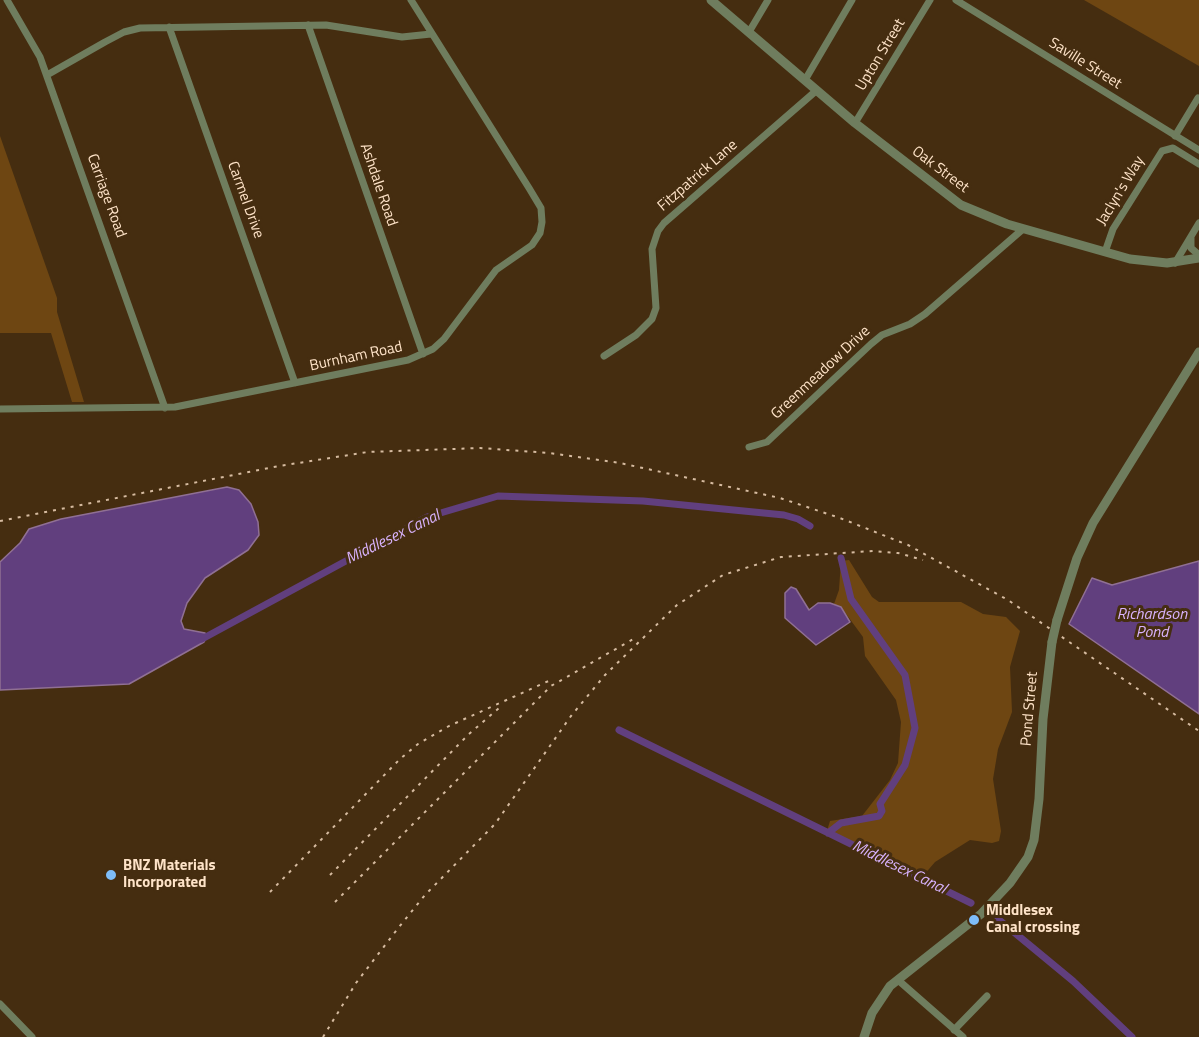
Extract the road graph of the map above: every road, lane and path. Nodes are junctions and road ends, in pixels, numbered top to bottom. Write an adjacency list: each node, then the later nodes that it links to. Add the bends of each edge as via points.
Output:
1 (7, 0): 12 (street, Carriage Road)
2 (411, 0): 11 (street, Burnham Road)
3 (711, 0): 10 (street, Oak Street)
4 (768, 0): 10 (street)
5 (852, 0): 13 (street)
6 (930, 0): 16 (street, Upton Street)
7 (956, 0): 17 (street, Saville Street)
8 (308, 25): 9 (street); 11 (street, via 402,37); 27 (street, Ashdale Road)
9 (169, 27): 12 (street, via 124,32); 29 (street, Carmel Drive)
10 (749, 32): 13 (street, Oak Street)
11 (430, 34): 27 (street, Burnham Road, via 529,188 540,208 542,222 532,245 496,270 444,339)
12 (47, 75): 30 (street, Carriage Road)
13 (805, 80): 14 (street, Oak Street)
14 (816, 90): 16 (street, Oak Street); 28 (street, Fitzpatrick Lane, via 664,223 652,249 656,309 652,319)
15 (1198, 98): 17 (street)
16 (855, 123): 21 (street, Oak Street, via 961,205)
17 (1175, 136): 18 (street, Saville Street)
18 (1199, 150)
19 (1199, 164): 23 (street, Jaclyn's Way, via 1173,148 1162,151 1111,232)
20 (1199, 223): 22 (street)
21 (1023, 229): 23 (street, Oak Street); 32 (street, Greenmeadow Drive, via 925,314 871,344 766,442)
22 (1191, 236): 24 (street, via 1191,248); 25 (street)
23 (1105, 252): 25 (street, Oak Street, via 1145,262)
24 (1199, 256): 25 (street, Oak Street)
25 (1175, 263)
26 (1199, 352): 33 (street, Pond Street, bridge, via 1093,524 1070,578 1052,642 1039,799 1028,857 1011,883 981,914)
27 (423, 354): 29 (street, Burnham Road)
28 (604, 356)
29 (295, 383): 30 (street, Burnham Road)
30 (165, 408): 31 (street, Burnham Road)
31 (0, 409)
32 (750, 447)
33 (898, 980): 36 (street); 38 (street, Pond Street, via 878,1001)
34 (987, 996): 36 (street)
35 (0, 1004): 37 (street)
36 (954, 1030): 39 (street)
37 (32, 1037)
38 (864, 1037)
39 (963, 1037)

